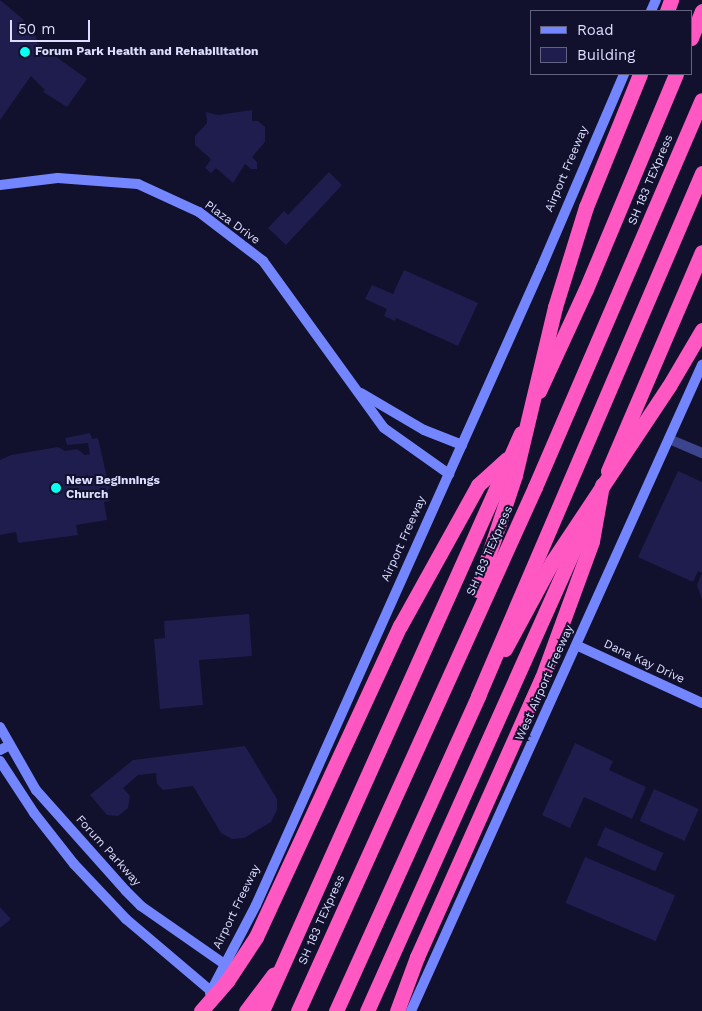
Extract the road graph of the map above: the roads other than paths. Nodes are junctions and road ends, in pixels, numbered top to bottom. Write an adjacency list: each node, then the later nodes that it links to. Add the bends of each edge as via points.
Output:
1 (702, 11): 2 (highway)
2 (692, 36)
3 (624, 75): 14 (main road, Airport Freeway)
4 (640, 75): 19 (highway, bridge, via 586,207 555,307 515,475)
5 (676, 75): 16 (highway, via 586,289)
6 (702, 100): 19 (highway, SH 183 TEXpress, via 535,487)
7 (702, 174): 21 (highway)
8 (0, 185): 12 (main road, Plaza Drive, via 58,178 138,184 199,212 263,261)
9 (702, 252): 18 (highway)
10 (702, 330): 21 (highway, bridge)
11 (702, 366): 13 (main road, West Airport Freeway)
12 (358, 392): 14 (main road, Plaza Drive, via 424,430); 17 (main road, Plaza Drive, via 384,428)
13 (669, 439): 15 (street); 20 (main road, West Airport Freeway)
14 (462, 445): 17 (main road, Airport Freeway)
15 (702, 453)
16 (512, 454): 29 (highway); 32 (highway, via 473,494 392,643 256,937 227,981)
17 (449, 474): 30 (main road, Airport Freeway)
18 (603, 481): 37 (highway); 38 (highway, via 592,542 542,678 417,956)
19 (482, 592): 35 (highway, SH 183 TEXpress, via 469,633)
20 (576, 645): 22 (main road, Dana Kay Drive); 39 (main road, West Airport Freeway)
21 (501, 647): 36 (highway)
22 (702, 703)
23 (0, 727): 24 (main road, Forum Parkway)
24 (10, 745): 25 (main road); 27 (main road, Forum Parkway, via 36,790)
25 (0, 750)
26 (0, 761): 28 (main road, via 45,828 74,864)
27 (131, 895): 28 (main road); 30 (main road, Forum Parkway, via 141,906)
28 (117, 908): 31 (main road)
29 (287, 958): 33 (highway); 34 (highway)
30 (226, 965): 31 (main road, Airport Freeway)
31 (211, 991): 32 (main road, Airport Freeway)
32 (200, 1011)
33 (246, 1011)
34 (262, 1011)
35 (298, 1011)
36 (336, 1011)
37 (367, 1011)
38 (397, 1011)
39 (411, 1011)

